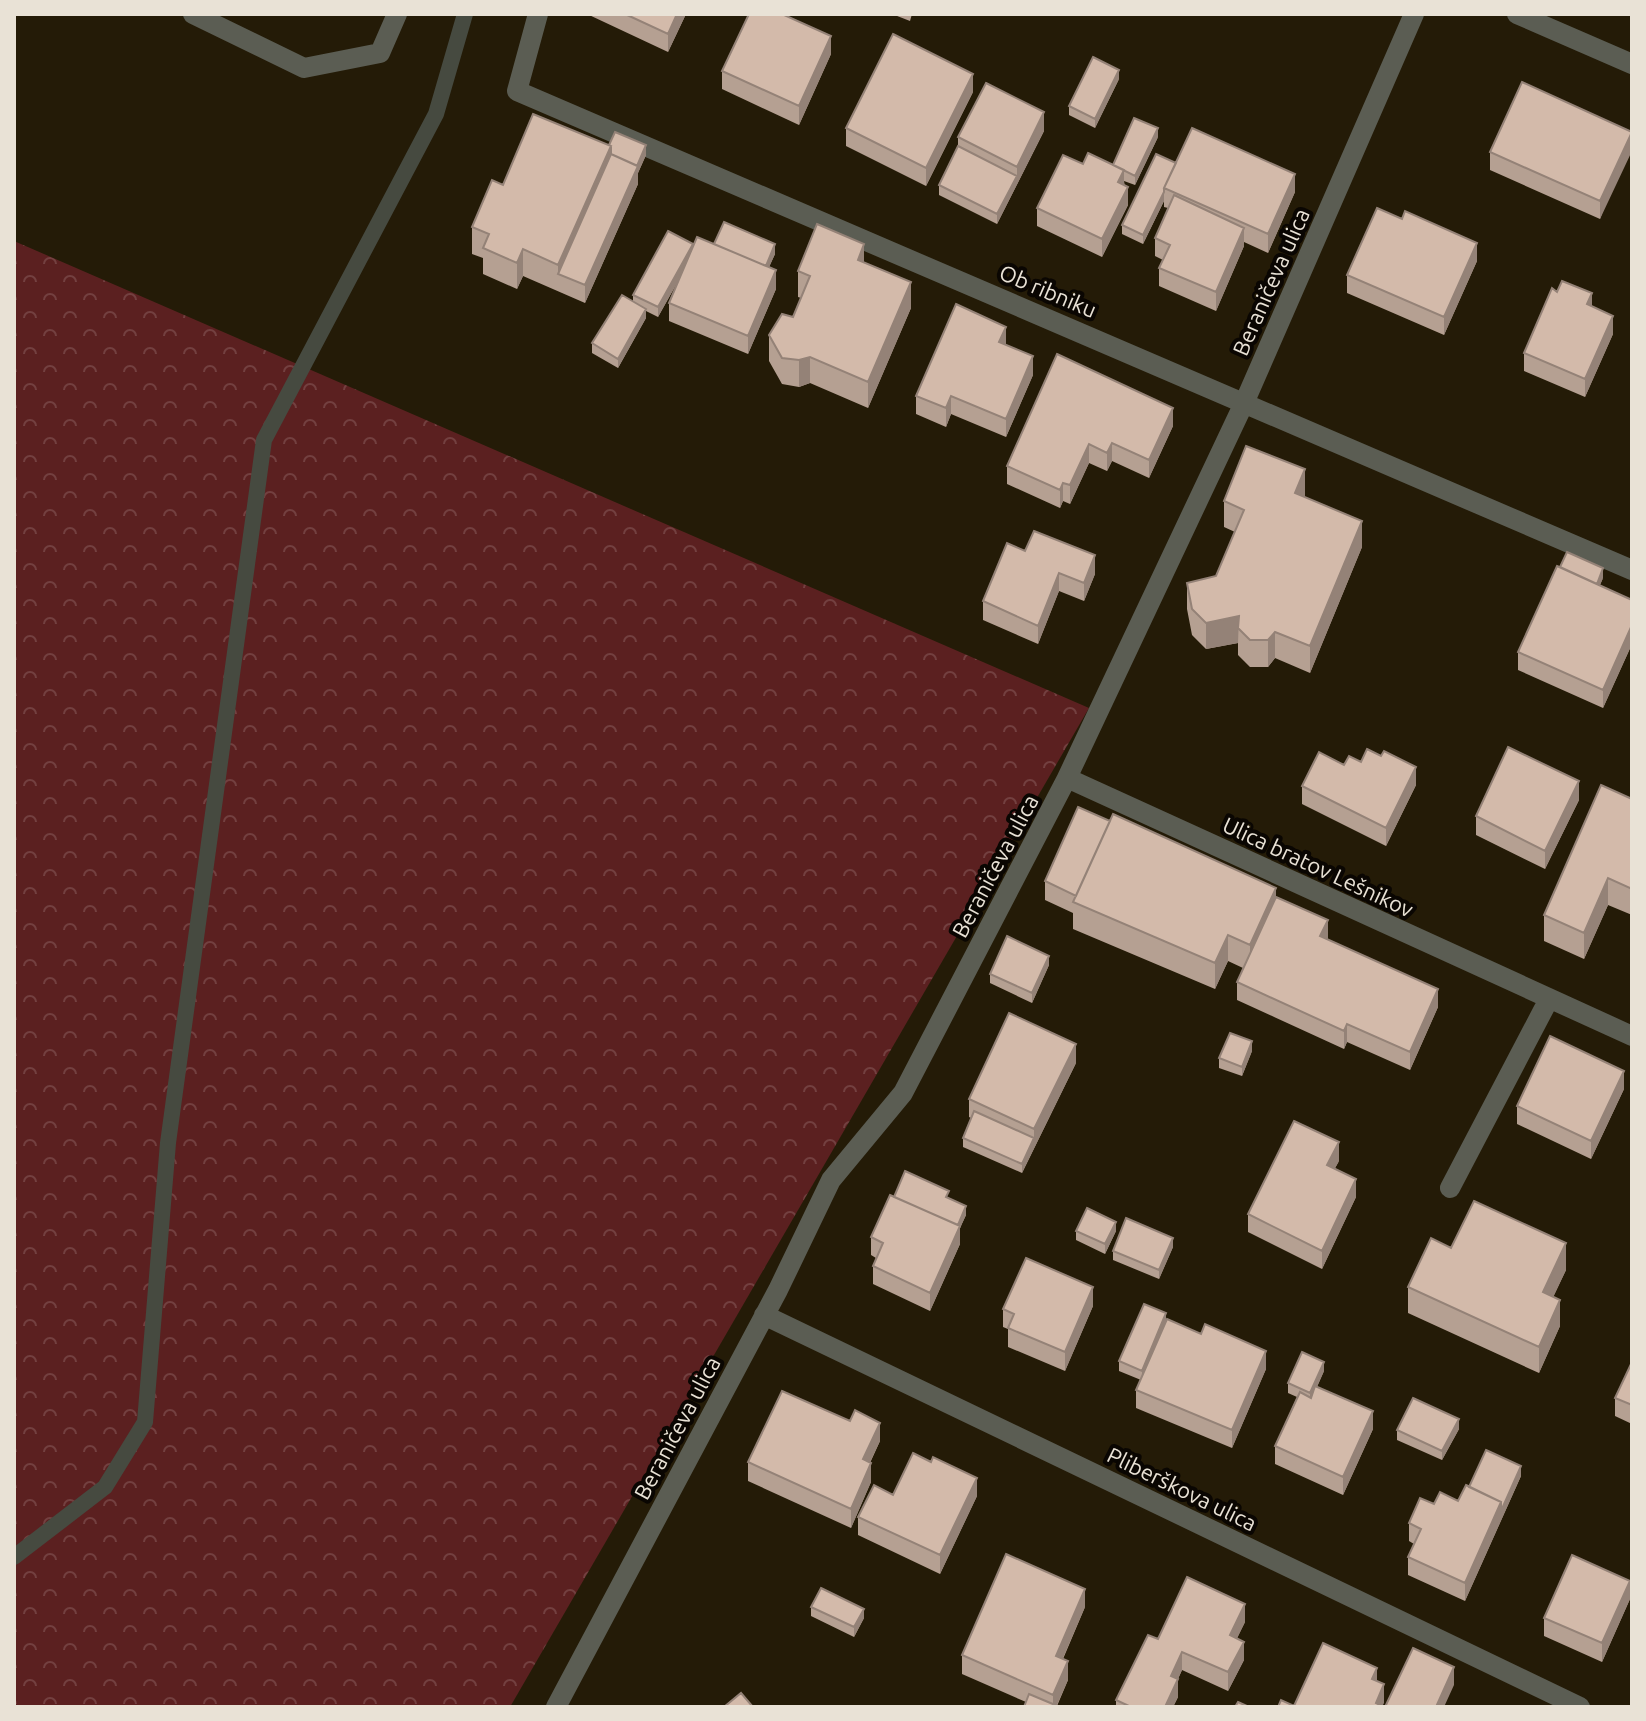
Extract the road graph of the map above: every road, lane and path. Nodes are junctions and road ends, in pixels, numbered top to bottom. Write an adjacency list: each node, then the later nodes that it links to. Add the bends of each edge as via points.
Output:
1 (193, 14): 2 (street, via 304,68 380,53)
2 (397, 14)
3 (538, 14): 7 (street, Ob ribniku, via 517,91)
4 (1414, 14): 7 (street, Beraničeva ulica)
5 (1517, 14): 6 (street)
6 (1632, 64)
7 (1245, 401): 8 (street, Ob ribniku); 9 (street, Beraničeva ulica)
8 (1632, 570)
9 (1067, 778): 10 (street, Ulica bratov Lešnikov); 13 (street, Beraničeva ulica, via 903,1093 831,1180)
10 (1549, 999): 11 (street, Ulica bratov Lešnikov); 12 (street)
11 (1632, 1036)
12 (1450, 1188)
13 (764, 1315): 14 (street, Beraničeva ulica); 15 (street, Pliberškova ulica)
14 (556, 1707)
15 (1580, 1707)

